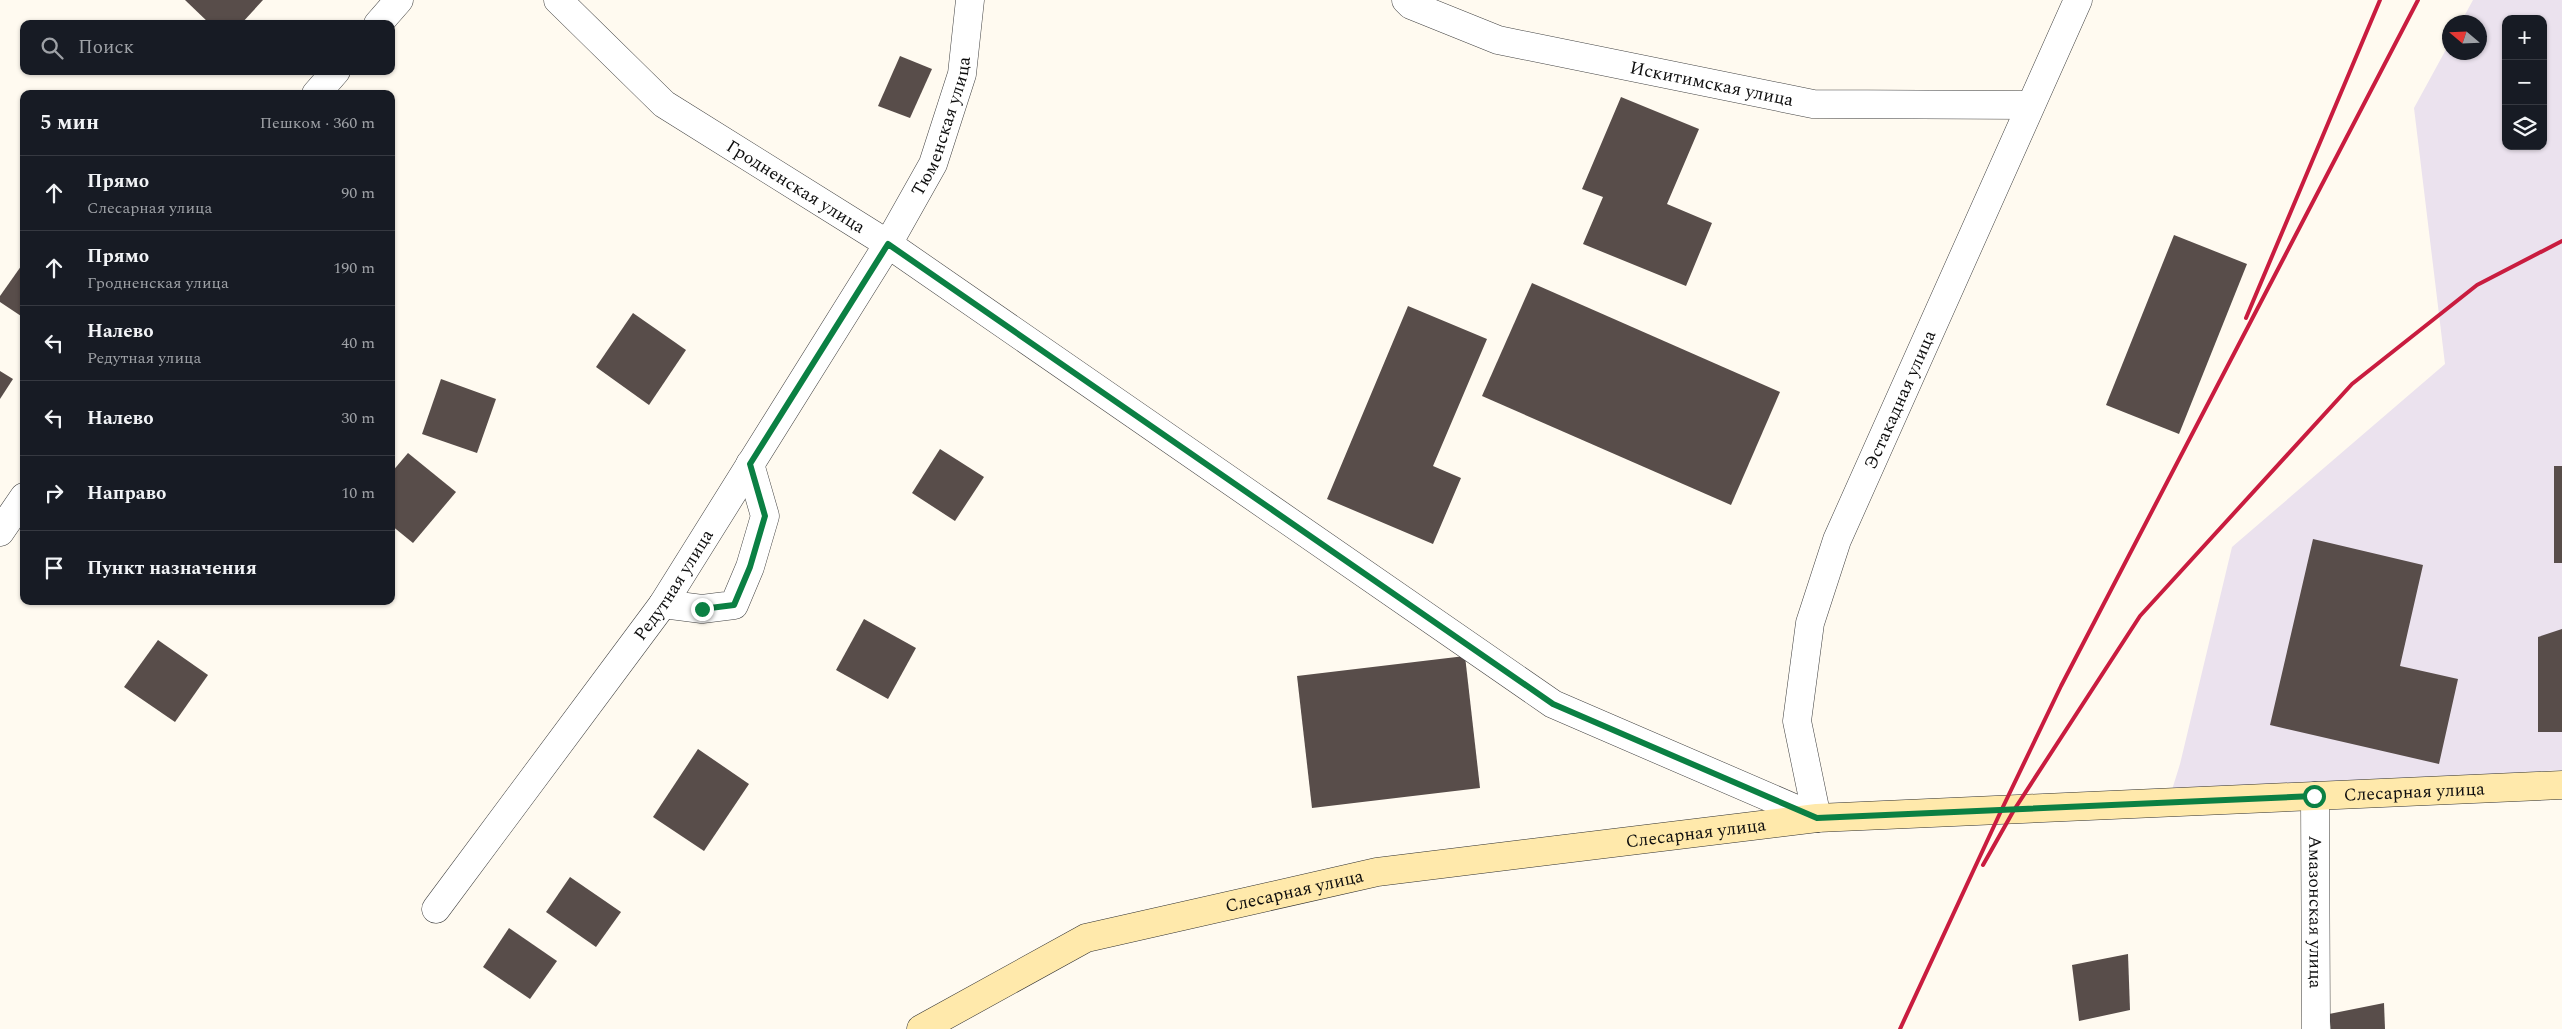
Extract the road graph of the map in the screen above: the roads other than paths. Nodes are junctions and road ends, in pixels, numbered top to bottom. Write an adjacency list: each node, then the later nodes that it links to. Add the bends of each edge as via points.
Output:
1 (399, 0): 6 (street)
2 (558, 0): 10 (street, Гродненская улица, via 664,104)
3 (970, 0): 10 (street, Тюменская улица, via 962,74 933,164)
4 (1406, 0): 9 (street, Искитимская улица, via 1411,5 1498,40 1813,104)
5 (2078, 0): 9 (street, Эстакадная улица)
6 (382, 20)
7 (333, 75): 8 (street)
8 (319, 90)
9 (2029, 105): 17 (street, Эстакадная улица, via 1838,540 1810,623 1797,721)
10 (888, 244): 11 (street, Редутная улица); 17 (street, Гродненская улица, via 1553,704)
11 (750, 464): 14 (street, Редутная улица); 14 (street, via 765,516 750,567 734,605 702,609)
12 (20, 503): 13 (street)
13 (0, 532)
14 (663, 604): 18 (street, Редутная улица)
15 (2562, 785): 16 (main road, Слесарная улица)
16 (2314, 796): 17 (main road, Слесарная улица); 20 (street, Амазонская улица)
17 (1817, 818): 19 (main road, Слесарная улица, via 1377,872 1158,920 1086,938)
18 (436, 909)
19 (921, 1029)
20 (2316, 1029)

